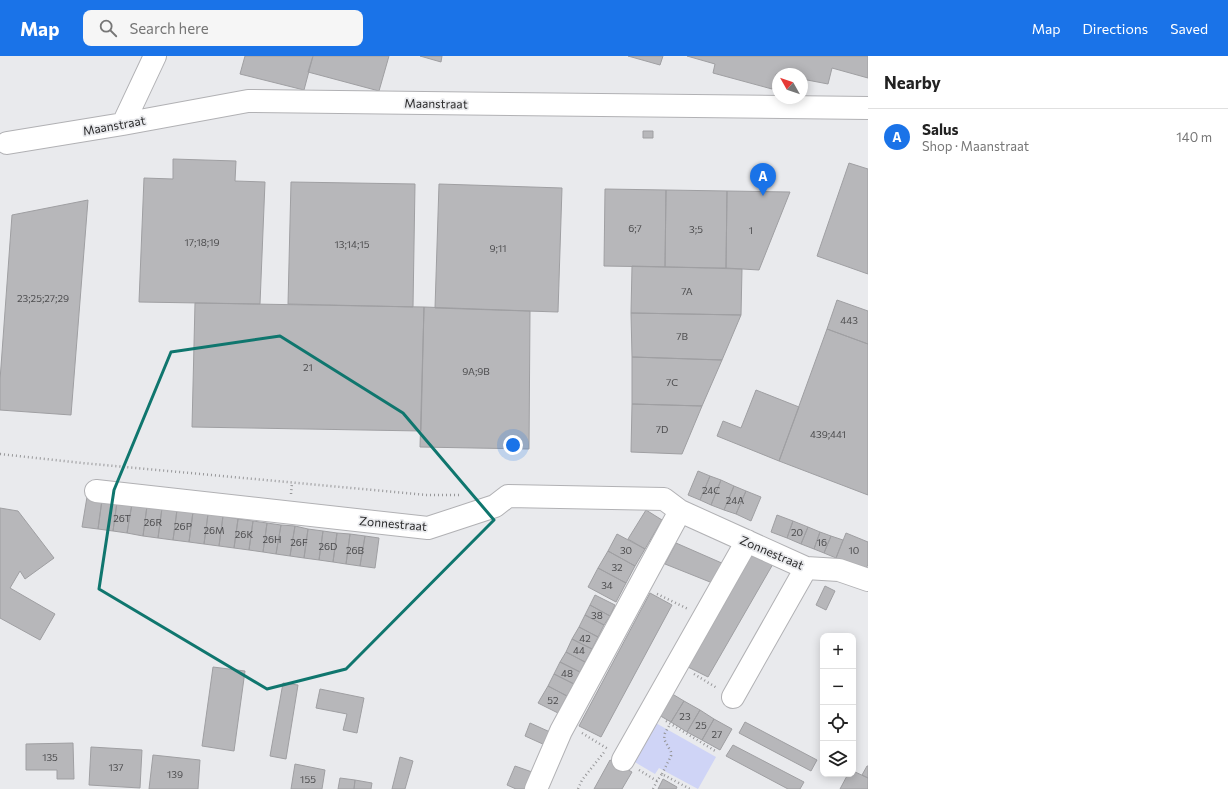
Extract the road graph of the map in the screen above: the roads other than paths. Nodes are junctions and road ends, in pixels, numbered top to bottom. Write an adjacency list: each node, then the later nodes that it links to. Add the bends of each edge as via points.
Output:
1 (155, 56): 3 (street)
2 (868, 108): 3 (street, Maanstraat, via 248,101)
3 (123, 124): 4 (street, Maanstraat)
4 (7, 143)
5 (96, 490): 6 (street, Zonnestraat, via 428,528 495,506 508,496 664,499)
6 (680, 511): 7 (street, Zonnestraat); 12 (street, via 562,731)
7 (747, 542): 8 (street, Zonnestraat); 11 (street, via 650,712)
8 (806, 568): 9 (street, Zonnestraat, via 839,570); 10 (street)
9 (868, 580)
10 (733, 697)
11 (615, 754)
12 (536, 789)

